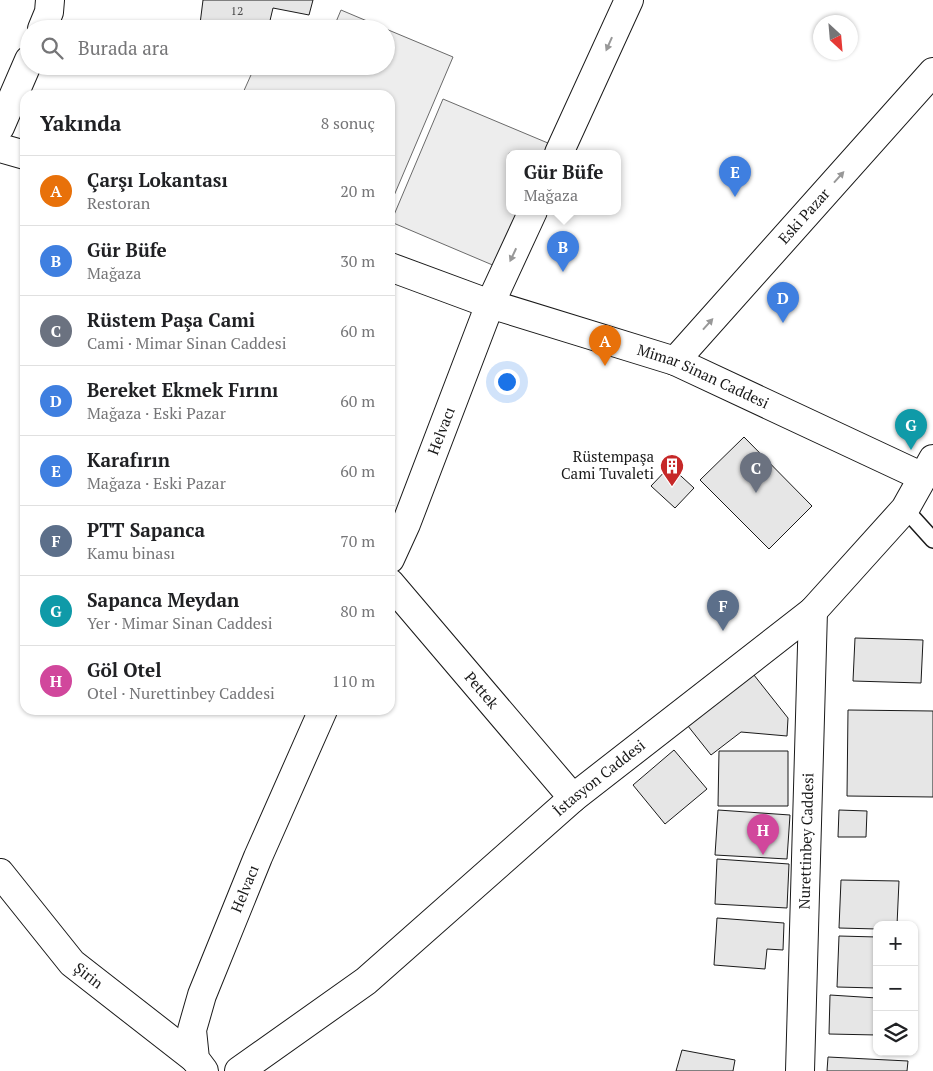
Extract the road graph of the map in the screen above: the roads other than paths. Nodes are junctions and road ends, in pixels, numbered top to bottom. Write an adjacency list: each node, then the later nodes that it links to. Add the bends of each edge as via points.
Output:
1 (50, 0): 3 (street)
2 (629, 0): 8 (street, one-way to 8)
3 (46, 20)
4 (933, 72): 13 (street, Eski Pazar, one-way to 4)
5 (23, 75): 6 (street)
6 (0, 127)
7 (0, 148): 9 (street)
8 (560, 150)
9 (20, 154)
10 (531, 215): 12 (street, Helvacı, one-way to 12)
11 (395, 269): 12 (street, Mimar Sinan Caddesi)
12 (490, 304): 13 (street, Mimar Sinan Caddesi); 17 (street, Helvacı)
13 (675, 360): 14 (street, Mimar Sinan Caddesi)
14 (930, 470): 15 (street, İstasyon Caddesi)
15 (905, 509): 16 (lane); 19 (street, İstasyon Caddesi)
16 (933, 540)
17 (395, 546)
18 (395, 589): 21 (street, Pettek)
19 (813, 612): 21 (street, İstasyon Caddesi); 25 (street, Nurettinbey Caddesi)
20 (321, 715): 23 (street, Helvacı, via 202,995 192,1030)
21 (573, 798): 24 (street, İstasyon Caddesi, via 366,981)
22 (0, 873): 23 (street, Şirin, via 72,962)
23 (200, 1065)
24 (239, 1071)
25 (800, 1071)

